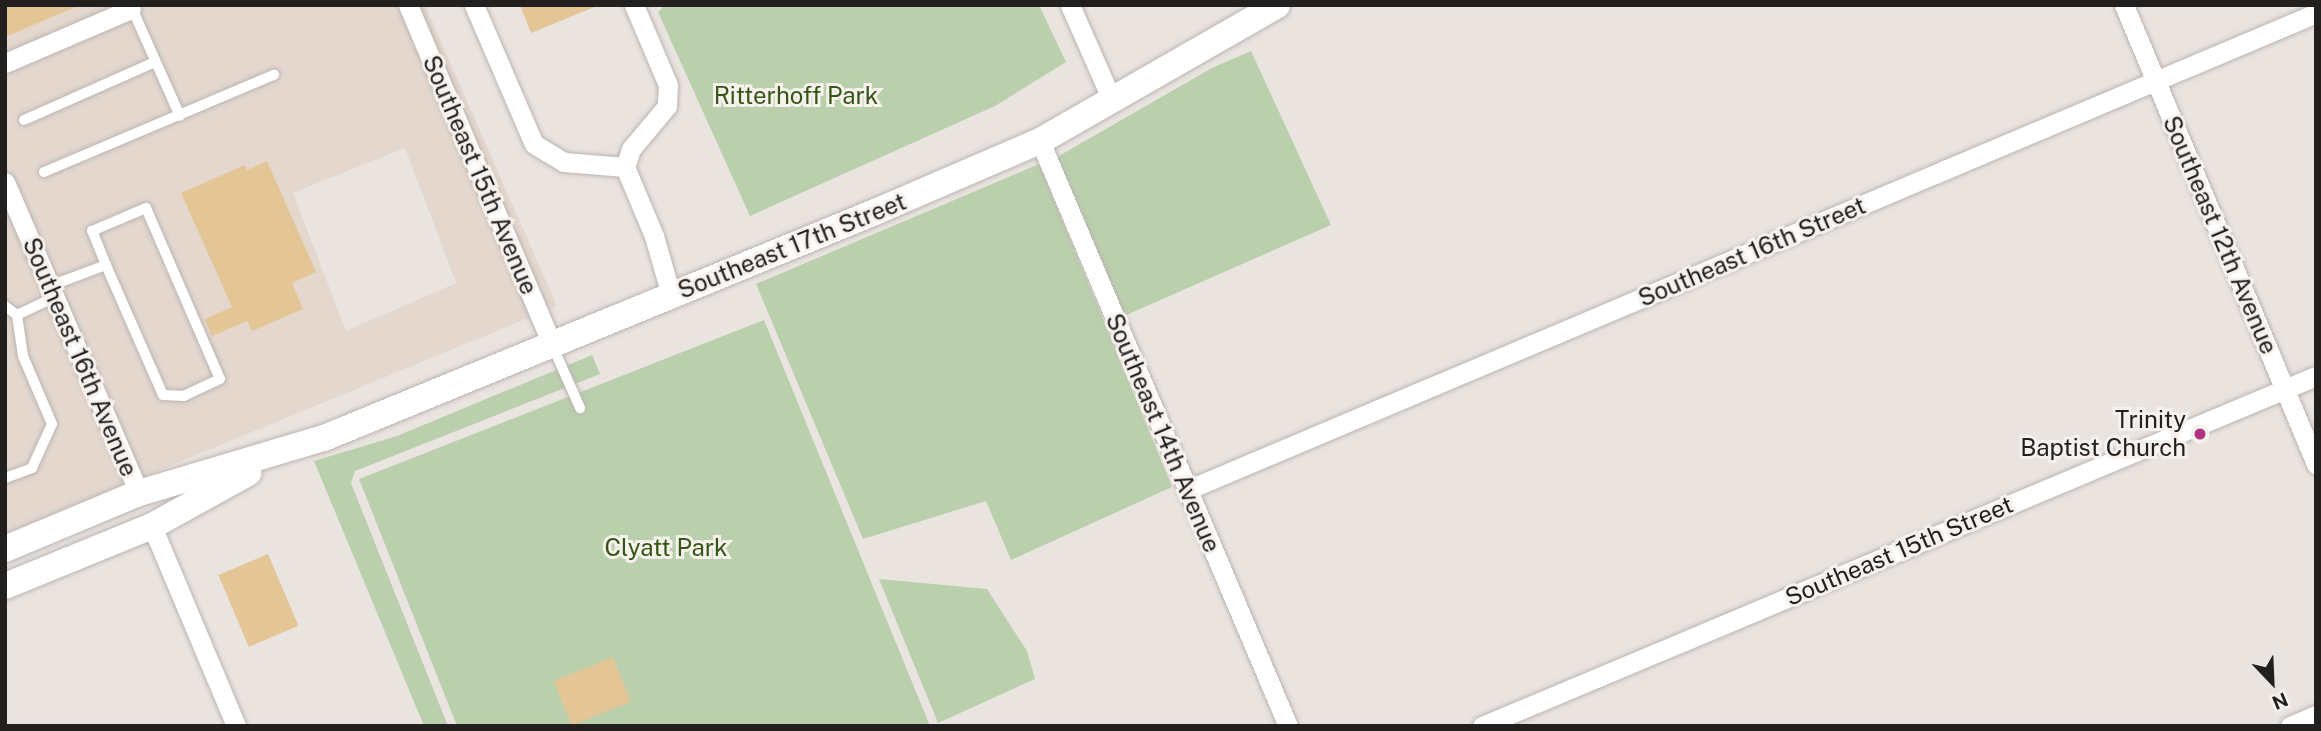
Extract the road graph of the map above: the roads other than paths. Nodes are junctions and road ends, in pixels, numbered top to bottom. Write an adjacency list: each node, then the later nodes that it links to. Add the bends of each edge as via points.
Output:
1 (408, 5): 25 (street, Southeast 15th Avenue)
2 (474, 5): 17 (street, via 534,144 564,162)
3 (634, 5): 17 (street, via 668,85 667,106 631,149)
4 (1070, 5): 13 (street)
5 (1277, 5): 13 (main road, Southeast 17th Street)
6 (2124, 5): 12 (street, Southeast 12th Avenue)
7 (131, 7): 9 (lane); 10 (street)
8 (2316, 13): 12 (street, Southeast 16th Street)
9 (155, 62): 14 (lane); 15 (lane)
10 (5, 63)
11 (274, 75): 14 (lane)
12 (2156, 82): 27 (street, Southeast 12th Avenue); 32 (street, Southeast 16th Street)
13 (1111, 98): 16 (main road, Southeast 17th Street)
14 (180, 116): 18 (lane)
15 (24, 120)
16 (1040, 141): 22 (main road, Southeast 17th Street); 32 (street, Southeast 14th Avenue)
17 (625, 167): 22 (street, via 654,236)
18 (44, 173)
19 (5, 182): 21 (street, Southeast 16th Avenue)
20 (106, 265): 20 (lane, via 92,231 146,208 220,379 184,396 163,395); 21 (lane)
21 (52, 292): 24 (lane); 33 (street, Southeast 16th Avenue)
22 (671, 295): 25 (main road, Southeast 17th Street)
23 (5, 306): 24 (lane)
24 (17, 315): 31 (lane, via 23,356 52,424 32,468)
25 (552, 345): 28 (lane); 29 (main road, Southeast 17th Street)
26 (2316, 376): 27 (street, Southeast 15th Street)
27 (2285, 389): 30 (street, Southeast 12th Avenue); 40 (street, Southeast 15th Street)
28 (580, 408)
29 (289, 450): 33 (main road, Southeast 17th Street); 34 (main road, Southeast 17th Street)
30 (2316, 465)
31 (8, 474)
32 (1187, 490): 39 (street, Southeast 14th Avenue)
33 (139, 493): 35 (main road, Southeast 17th Street)
34 (152, 526): 36 (main road, Southeast 17th Street); 38 (street)
35 (5, 549)
36 (5, 586)
37 (2316, 715): 41 (street)
38 (236, 726)
39 (1288, 726)
40 (1482, 726)
41 (2290, 726)

